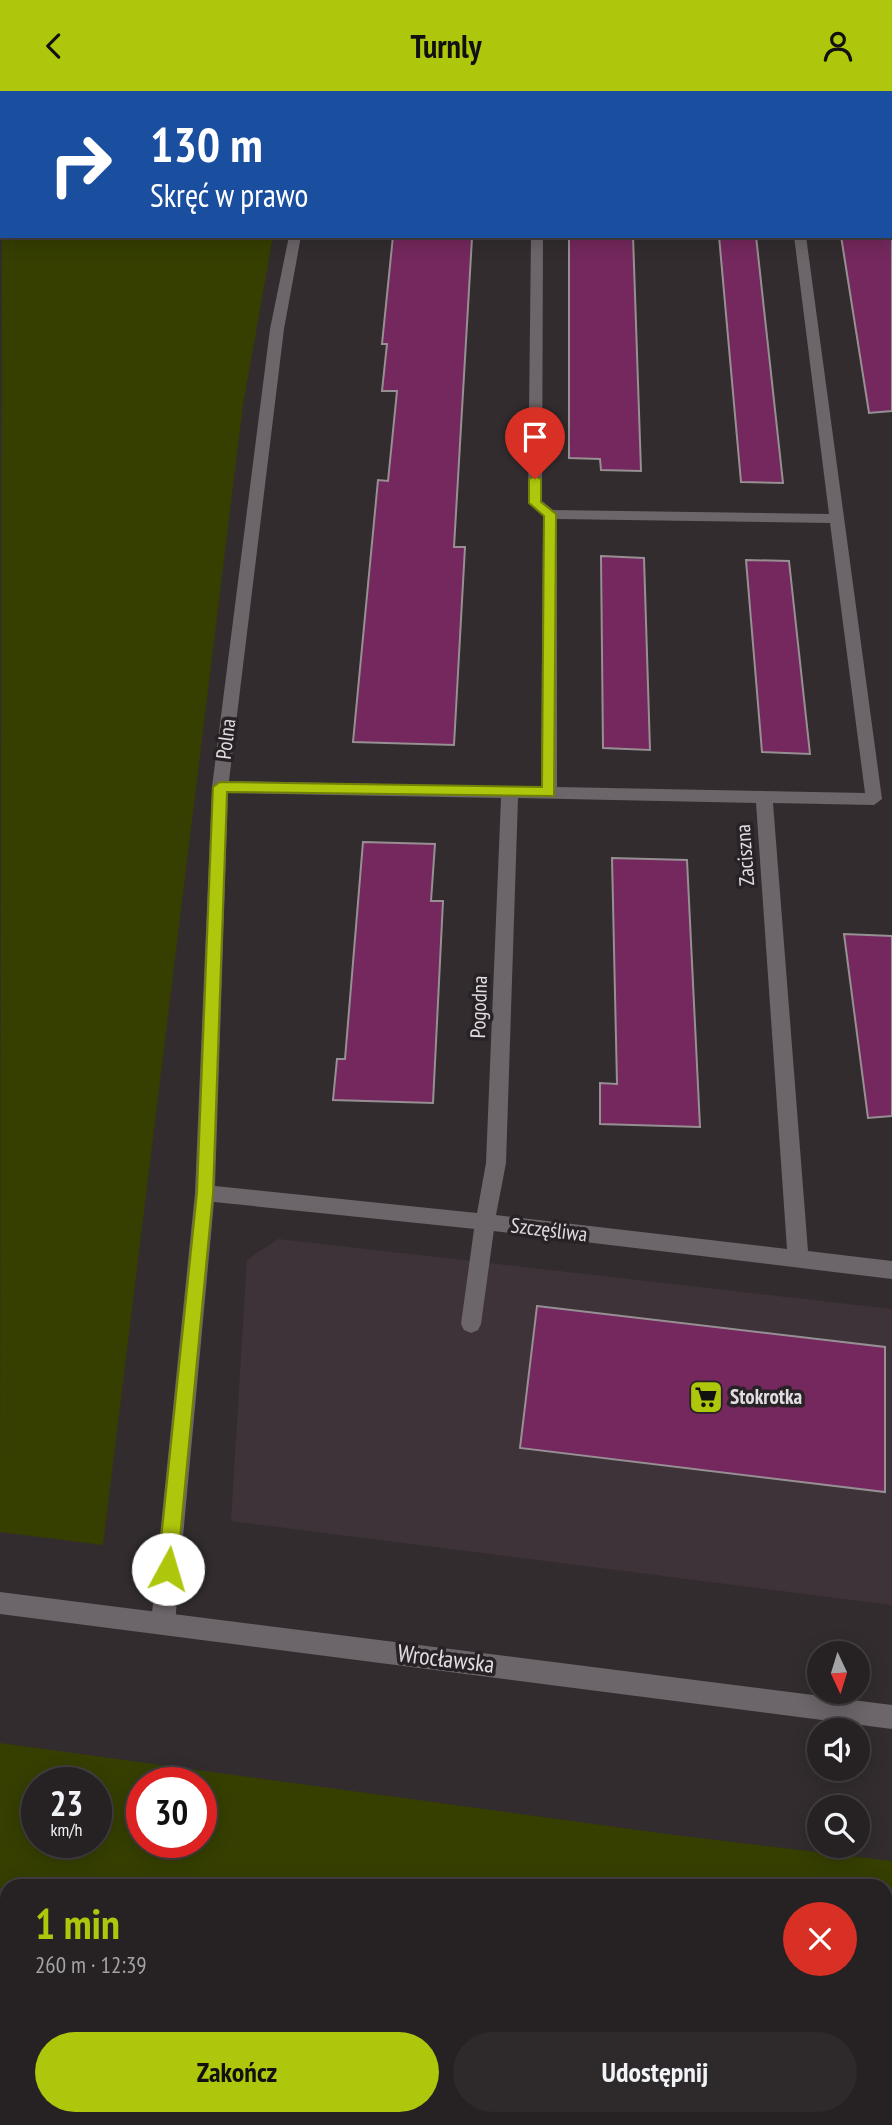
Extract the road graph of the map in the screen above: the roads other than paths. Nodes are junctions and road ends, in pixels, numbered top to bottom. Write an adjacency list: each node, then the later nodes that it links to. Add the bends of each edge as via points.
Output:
1 (295, 238): 6 (street, Polna, via 277,329)
2 (537, 238): 4 (street, via 535,503)
3 (800, 238): 5 (street)
4 (550, 514): 5 (street); 8 (street)
5 (836, 519): 9 (street, Zaciszna, via 874,799)
6 (220, 787): 7 (street); 10 (street, Polna)
7 (510, 792): 8 (street); 11 (street, Pogodna, via 496,1163)
8 (549, 792): 9 (street)
9 (764, 797): 12 (street, Zaciszna)
10 (205, 1193): 11 (street, Szczęśliwa); 16 (street, Polna)
11 (485, 1222): 12 (street, Szczęśliwa); 14 (street, Pogodna)
12 (798, 1259): 13 (street, Szczęśliwa)
13 (892, 1270)
14 (471, 1324)
15 (0, 1603): 16 (street, Wrocławska)
16 (163, 1623): 17 (street, Wrocławska)
17 (892, 1717)

